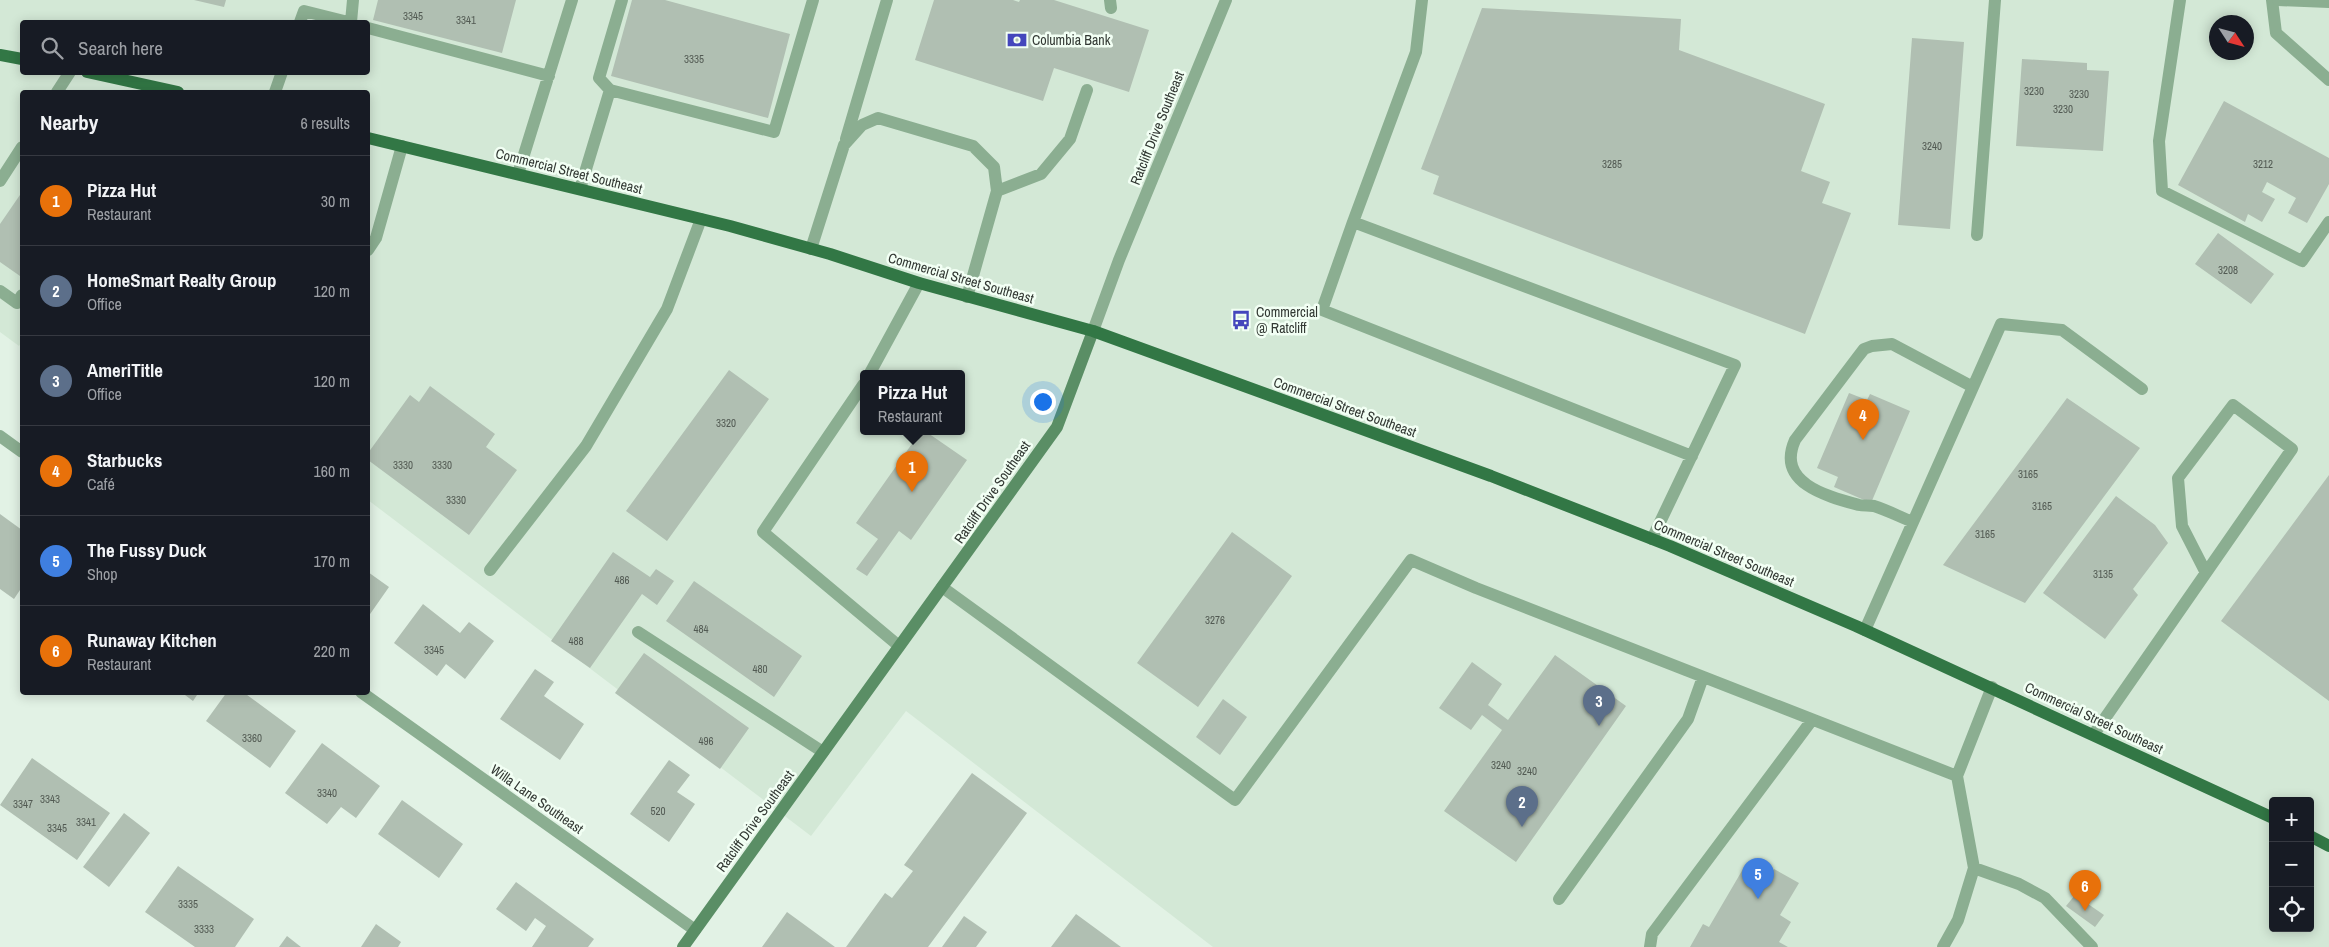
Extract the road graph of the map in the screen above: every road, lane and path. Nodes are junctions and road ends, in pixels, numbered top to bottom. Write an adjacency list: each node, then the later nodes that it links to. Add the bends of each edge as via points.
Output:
1 (353, 0): 15 (street)
2 (572, 0): 22 (street)
3 (622, 0): 27 (street, via 599,78)
4 (813, 0): 27 (street, via 774,132)
5 (887, 0): 30 (street)
6 (1226, 0): 47 (street, Ratcliff Drive Southeast)
7 (1422, 0): 38 (street, via 1416,52)
8 (1996, 0): 40 (street)
9 (2180, 0): 39 (street, via 2159,141 2162,191 2302,261)
10 (2272, 0): 23 (street, via 2276,33)
11 (2278, 0): 12 (street)
12 (2329, 2)
13 (301, 20): 14 (street, via 304,11)
14 (342, 20)
15 (350, 20)
16 (370, 29): 22 (street)
17 (0, 55): 18 (main road)
18 (20, 59)
19 (68, 75): 24 (street)
20 (98, 75): 25 (main road)
21 (281, 75): 26 (street)
22 (549, 76): 33 (street)
23 (2329, 80)
24 (59, 90)
25 (161, 90)
26 (276, 90)
27 (610, 90): 35 (street)
28 (1087, 90): 36 (street, via 1070,139 1041,174)
29 (370, 138): 31 (main road, Commercial Street Southeast)
30 (844, 145): 36 (street, via 862,125 878,118 973,146 994,167); 42 (street)
31 (402, 146): 33 (main road, Commercial Street Southeast); 41 (street, via 376,238)
32 (20, 150): 34 (street)
33 (518, 174): 35 (main road, Commercial Street Southeast)
34 (0, 181)
35 (580, 189): 37 (main road, Commercial Street Southeast)
36 (997, 192): 45 (street)
37 (702, 219): 42 (main road, Commercial Street Southeast); 57 (street, via 667,309 586,446)
38 (1353, 222): 54 (street, via 1322,310); 54 (street, via 1735,365)
39 (2329, 222)
40 (1977, 235)
41 (370, 247)
42 (812, 249): 43 (main road, Commercial Street Southeast)
43 (919, 283): 45 (main road, Commercial Street Southeast); 48 (street)
44 (0, 291): 46 (street, via 17,303)
45 (967, 297): 47 (main road, Commercial Street Southeast)
46 (20, 299)
47 (1093, 331): 56 (main road, Commercial Street Southeast, via 1492,476); 59 (street, Ratcliff Drive Southeast, via 1057,427)
48 (872, 370)
49 (1973, 387): 51 (street, via 2001,324 2062,330); 55 (street); 55 (street, via 1892,344 1872,346 1864,349 1795,440 1790,464 1804,484)
50 (860, 389): 62 (street, via 763,532)
51 (2142, 389)
52 (0, 436): 53 (street)
53 (20, 451)
54 (1692, 456): 56 (street)
55 (1913, 522): 60 (street)
56 (1652, 539): 60 (main road, Commercial Street Southeast)
57 (490, 570)
58 (2206, 573): 58 (street, via 2292,448 2233,405 2178,478 2182,526); 67 (street)
59 (942, 587): 62 (street, Ratcliff Drive Southeast); 63 (street, via 1235,800 1411,560)
60 (1865, 630): 64 (main road, Commercial Street Southeast)
61 (638, 632): 68 (street)
62 (899, 646): 68 (street, Ratcliff Drive Southeast)
63 (1703, 677): 66 (street); 74 (street, via 1688,719)
64 (1992, 687): 67 (main road, Commercial Street Southeast); 69 (street)
65 (365, 695): 75 (street, Willa Lane Southeast)
66 (1812, 720): 69 (street); 77 (street, via 1652,934)
67 (2094, 734): 70 (main road, Commercial Street Southeast)
68 (823, 752): 75 (street, Ratcliff Drive Southeast)
69 (1957, 776): 73 (street)
70 (2269, 816)
71 (2314, 838): 72 (main road)
72 (2329, 846)
73 (1974, 868): 78 (street, via 1958,920); 79 (street, via 2019,884 2046,898)
74 (1558, 899)
75 (695, 930): 76 (street, Ratcliff Drive Southeast)
76 (683, 947)
77 (1650, 947)
78 (1943, 947)
79 (2092, 947)

